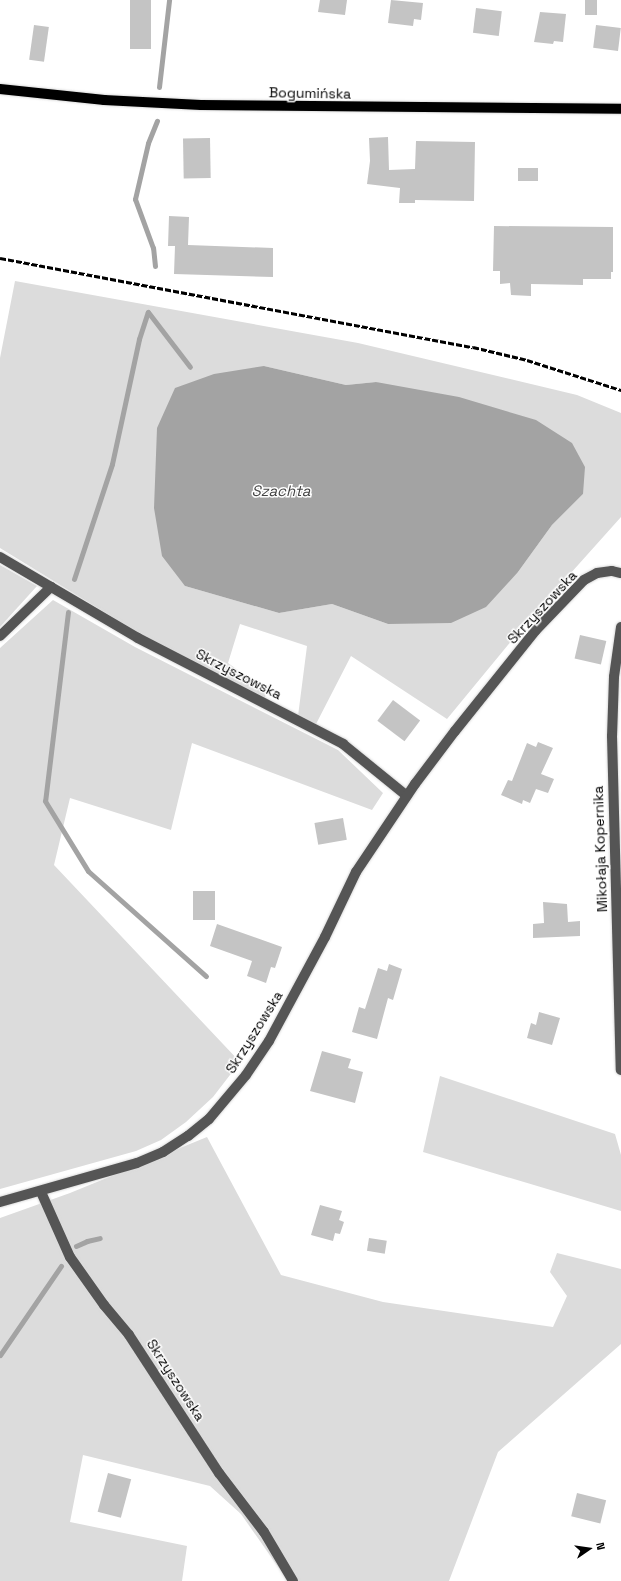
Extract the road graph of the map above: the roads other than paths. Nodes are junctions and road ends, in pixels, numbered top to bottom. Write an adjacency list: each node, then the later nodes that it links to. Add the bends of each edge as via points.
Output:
1 (0, 89): 2 (main road, Bogumińska, via 104,100 201,105)
2 (621, 109)
3 (0, 557): 5 (street, Skrzyszowska)
4 (621, 574): 8 (street, Skrzyszowska, via 597,573 584,580 536,630)
5 (51, 587): 7 (street); 8 (street, Skrzyszowska, via 138,638 343,744)
6 (621, 627): 9 (street, Mikołaja Kopernika, via 614,683 612,736)
7 (0, 636)
8 (407, 796): 10 (street, Skrzyszowska, via 356,872 325,937 268,1041 246,1075 208,1119 163,1152 137,1163)
9 (621, 1070)
10 (42, 1192): 11 (street, Skrzyszowska); 12 (street, Skrzyszowska, via 70,1257 129,1335 219,1473 264,1532)
11 (0, 1202)
12 (293, 1581)

